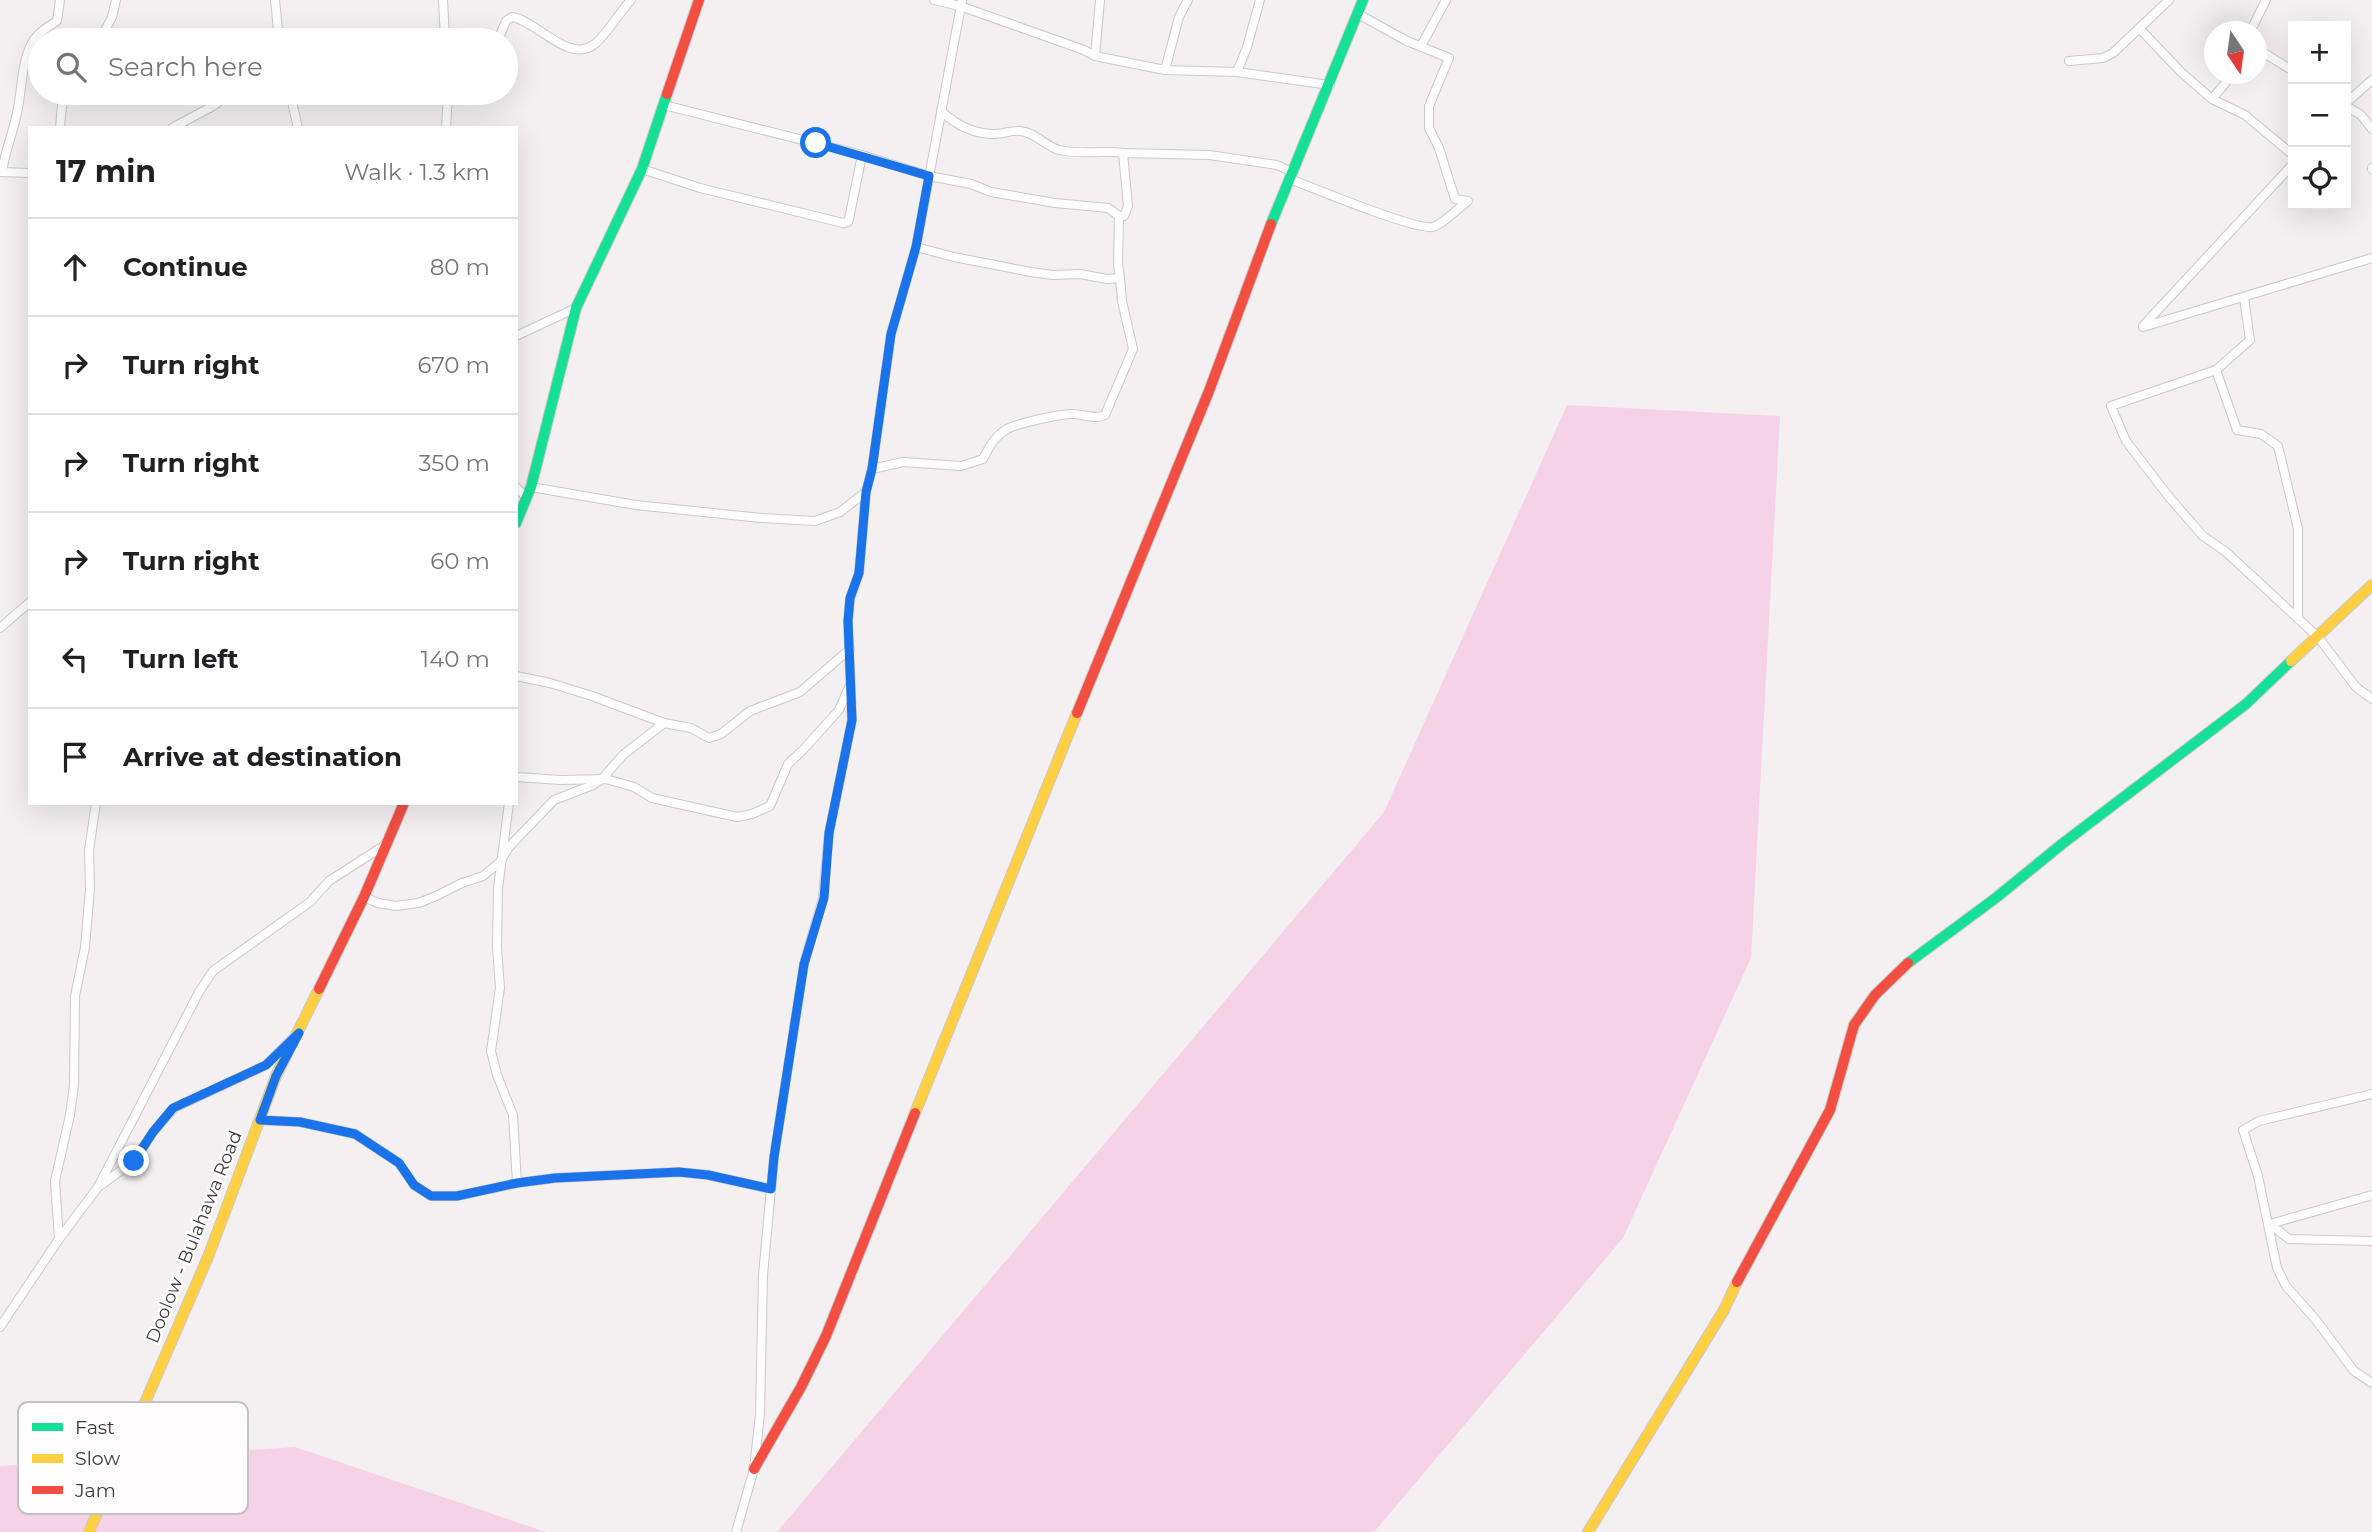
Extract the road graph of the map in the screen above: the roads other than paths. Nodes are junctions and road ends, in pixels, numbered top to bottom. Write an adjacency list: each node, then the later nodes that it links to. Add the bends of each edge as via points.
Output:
1 (60, 0): 18 (street, via 57,21)
2 (116, 0): 19 (street)
3 (275, 0): 20 (street)
4 (443, 0): 21 (street)
5 (631, 0): 22 (street, via 596,44 586,48 559,44 524,19 512,17)
6 (699, 0): 41 (street)
7 (934, 0): 15 (street)
8 (1100, 0): 26 (street)
9 (1188, 0): 30 (street)
10 (1260, 0): 31 (street)
11 (1363, 0): 16 (street)
12 (1446, 0): 24 (street)
13 (2169, 0): 23 (street)
14 (2266, 0): 17 (street)
15 (961, 3): 26 (street); 43 (street)
16 (1358, 13): 24 (street); 34 (street)
17 (2256, 21)
18 (46, 28)
19 (106, 28)
20 (277, 28)
21 (444, 28)
22 (503, 28)
23 (2139, 28): 28 (street, via 2103,58); 35 (street)
24 (1421, 46): 57 (street, via 1449,58 1429,106 1429,128 1455,199 1468,201 1438,224 1423,227)
25 (2267, 55): 29 (street)
26 (1095, 56): 30 (street)
27 (28, 58): 54 (street)
28 (2070, 61)
29 (2288, 68)
30 (1165, 70): 31 (street)
31 (1237, 72): 34 (street)
32 (2372, 80): 36 (street)
33 (2225, 84): 35 (street)
34 (1330, 85): 57 (street)
35 (2212, 99): 49 (street, via 2245,116)
36 (2351, 100)
37 (62, 105): 44 (street)
38 (214, 105): 45 (street)
39 (292, 105): 46 (street)
40 (448, 105): 47 (street)
41 (664, 105): 51 (street); 52 (street)
42 (2351, 108): 48 (street)
43 (941, 111): 50 (street, via 955,124 981,133 1018,130 1061,150); 56 (street)
44 (60, 126)
45 (176, 126)
46 (297, 126)
47 (446, 126)
48 (2372, 129)
49 (2288, 151)
50 (1123, 153): 57 (street, via 1209,155 1277,166); 58 (street, via 1128,206 1124,216)
51 (862, 155): 52 (street, via 849,219 843,223); 56 (street)
52 (642, 169): 63 (street)
53 (2288, 169): 62 (street, via 2143,327)
54 (1, 172): 55 (street)
55 (28, 173)
56 (929, 176): 58 (street, via 1027,198 1108,208); 59 (street)
57 (1292, 176): 102 (street, via 826,1336)
58 (1119, 216): 61 (street)
59 (916, 247): 61 (street, via 1031,272); 66 (street, via 891,334)
60 (2372, 258): 62 (street)
61 (1120, 278): 66 (street, via 1133,349 1105,415 1060,414 1008,428 993,441 983,459 961,466 903,462)
62 (2244, 298): 65 (street, via 2250,340)
63 (576, 308): 64 (street); 68 (street)
64 (518, 335)
65 (2216, 370): 73 (street, via 2237,430 2262,434 2278,446 2298,529); 73 (street, via 2111,406 2126,441 2186,517)
66 (872, 469): 69 (street)
67 (518, 488): 68 (street)
68 (529, 492): 69 (street, via 815,521 840,512); 70 (street)
69 (866, 492): 76 (street, via 859,573 850,598)
70 (518, 518)
71 (2372, 585): 75 (street)
72 (28, 604): 74 (street)
73 (2298, 619): 75 (street)
74 (0, 628)
75 (2318, 637): 79 (street, via 2356,687); 106 (street, via 2245,704 1928,947 1875,995 1854,1024 1830,1110 1724,1310)
76 (850, 649): 78 (street); 80 (street, via 800,692 750,711 721,734 709,738 691,728)
77 (518, 676): 80 (street, via 592,696)
78 (852, 681): 82 (street, via 839,710 788,764 770,806 752,814 716,814); 94 (street, via 852,720 829,833 824,898 804,964)
79 (2372, 699)
80 (664, 723): 82 (street, via 623,755)
81 (518, 778): 82 (street)
82 (602, 779): 87 (street, via 554,800)
83 (96, 805): 97 (street, via 85,947 75,996 74,1085 55,1181)
84 (403, 805): 86 (street, Doolow - Bulahawa Road)
85 (509, 805): 87 (street)
86 (388, 844): 88 (street, Doolow - Bulahawa Road); 93 (street, via 329,881 310,902 213,971)
87 (500, 862): 88 (street, via 483,876 418,903 396,906); 92 (street, via 500,988 491,1051 513,1115)
88 (364, 897): 89 (street, Doolow - Bulahawa Road)
89 (299, 1033): 91 (street, Doolow - Bulahawa Road); 93 (street, via 266,1065 173,1108 134,1161)
90 (2372, 1094): 96 (street, via 2259,1121 2243,1130)
91 (260, 1120): 92 (street, via 300,1122 355,1134 399,1163 414,1185 431,1196 457,1196); 101 (street, Doolow - Bulahawa Road)
92 (517, 1183): 94 (street, via 679,1172)
93 (98, 1187): 97 (street)
94 (771, 1189): 102 (street)
95 (2372, 1195): 96 (street)
96 (2270, 1224): 98 (street, via 2289,1240); 100 (street, via 2274,1257 2286,1286 2354,1371)
97 (59, 1239): 99 (street)
98 (2372, 1241)
99 (0, 1327)
100 (2370, 1380)
101 (145, 1402)
102 (754, 1469): 105 (street)
103 (97, 1514): 104 (street, Doolow - Bulahawa Road)
104 (89, 1532)
105 (736, 1532)
106 (1588, 1532)

